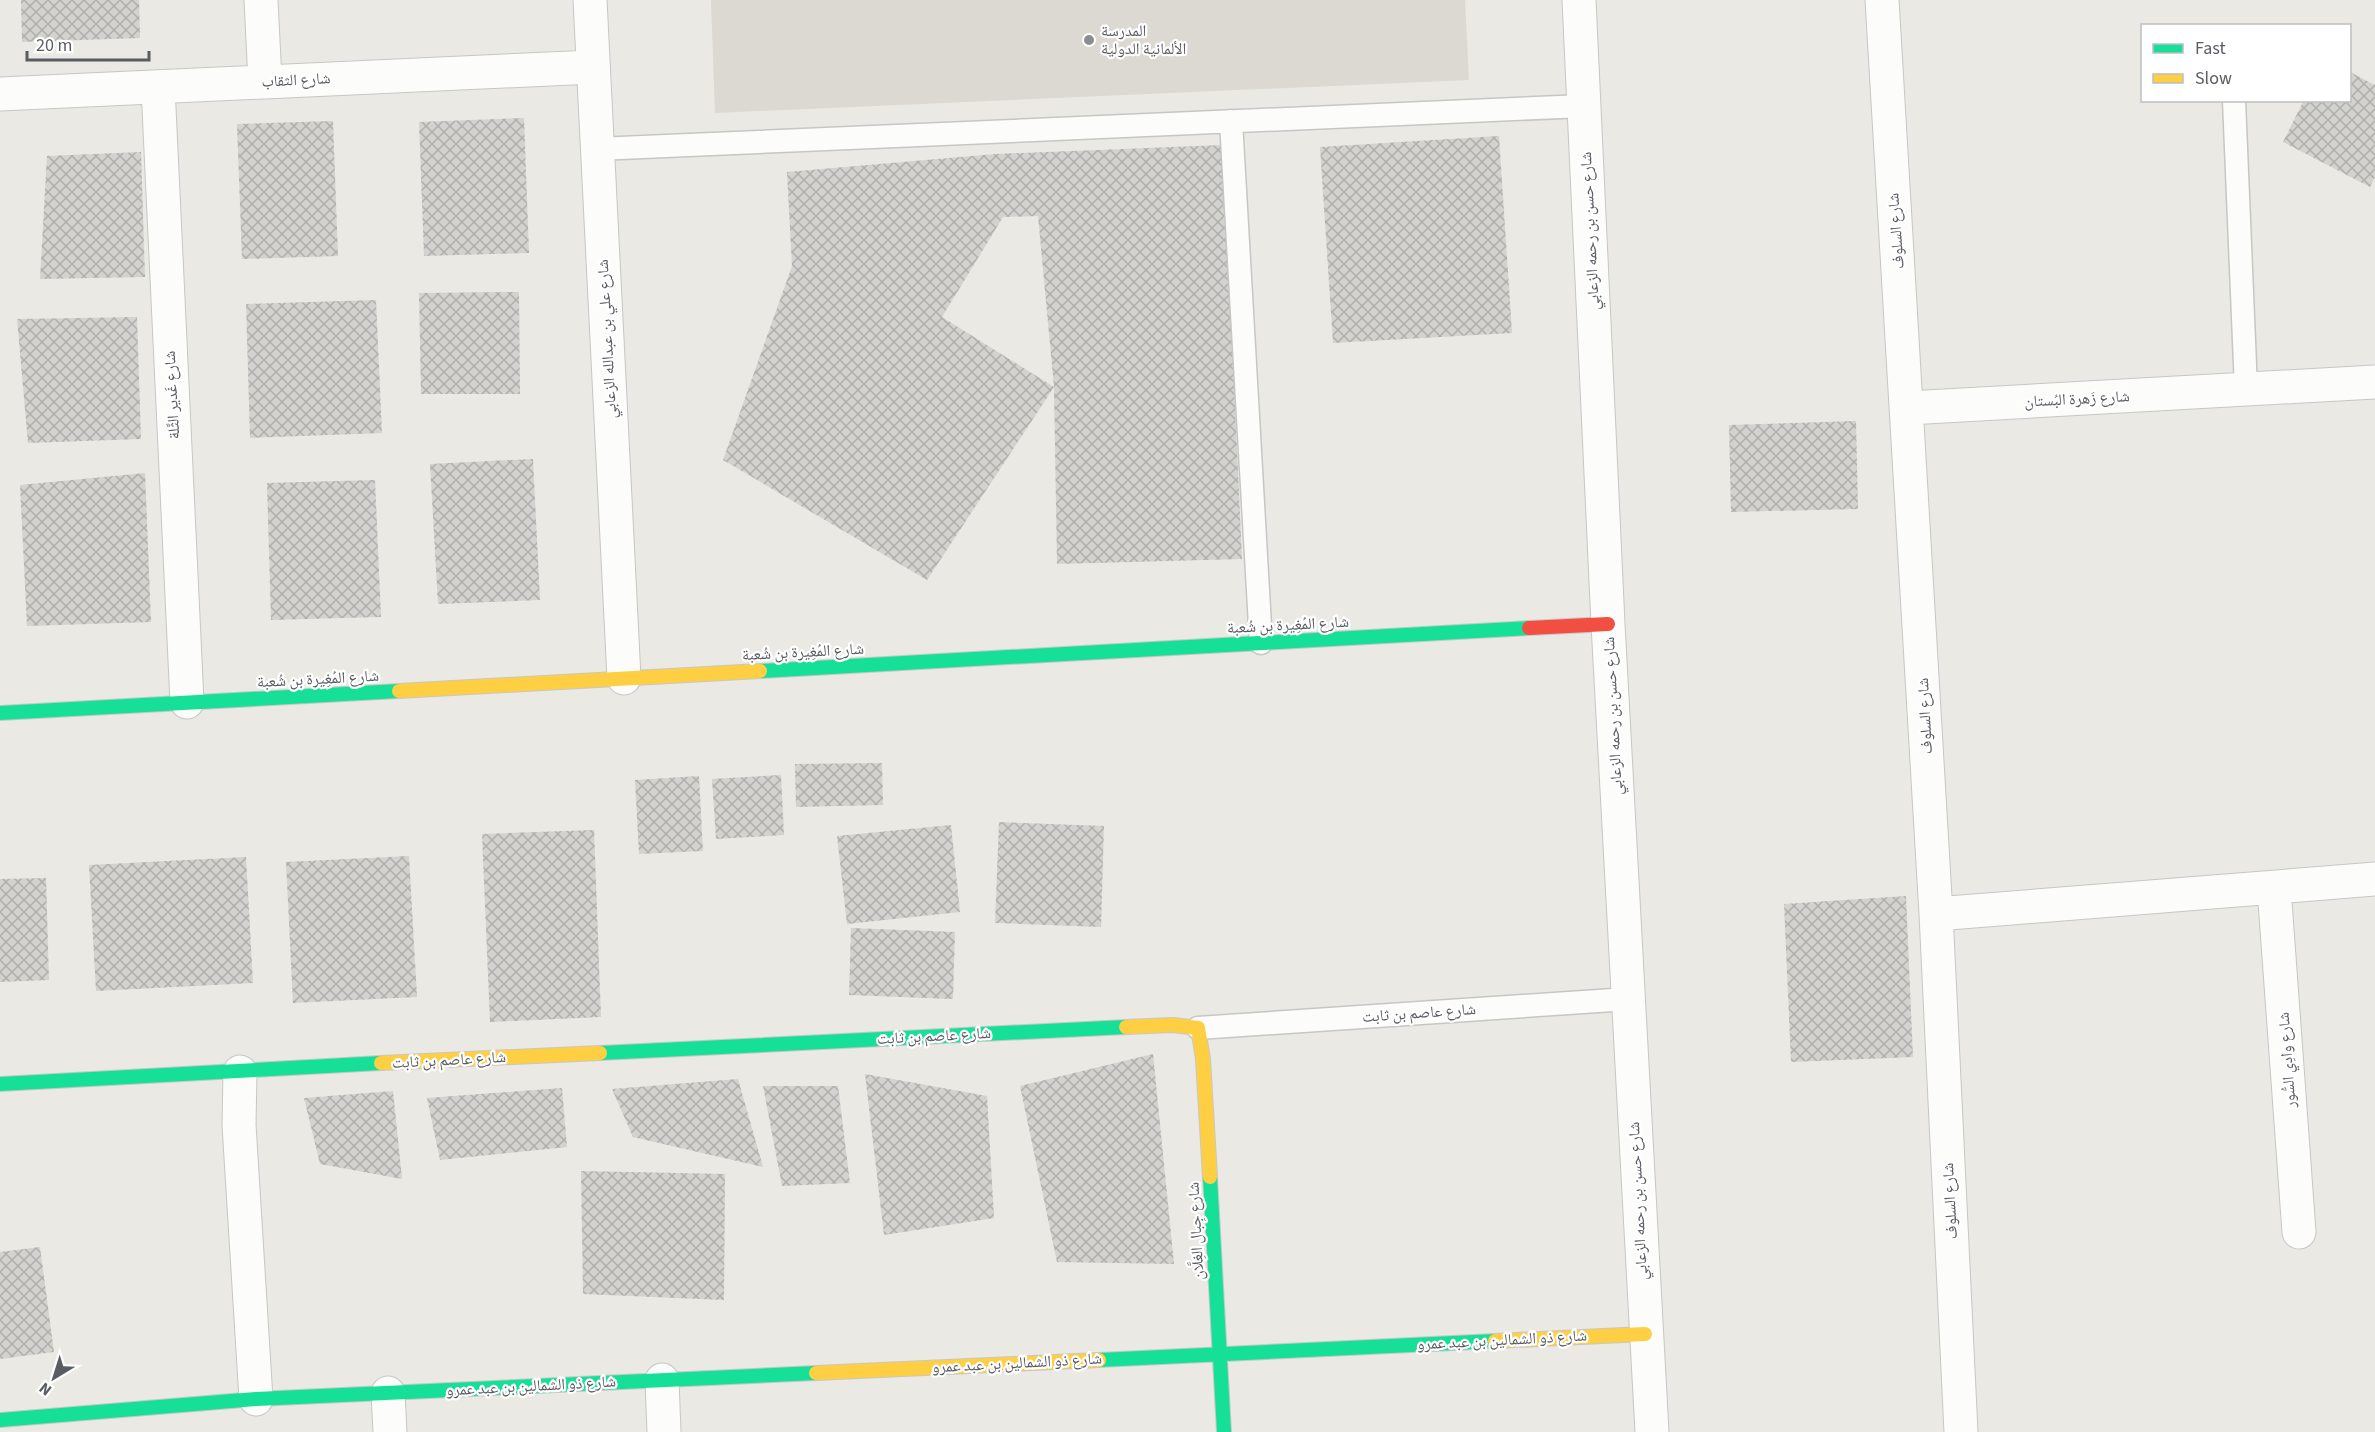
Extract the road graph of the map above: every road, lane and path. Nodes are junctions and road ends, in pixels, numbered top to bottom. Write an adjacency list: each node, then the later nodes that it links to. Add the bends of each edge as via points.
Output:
1 (261, 0): 6 (street)
2 (590, 0): 5 (street, شارع علي بن عبدالله الزعابي)
3 (1579, 0): 10 (street, شارع حسن بن رحمه الزعابي)
4 (1882, 0): 15 (street, شارع السلوف)
5 (593, 67): 6 (street, شارع الثقاب); 12 (street, شارع علي بن عبدالله الزعابي)
6 (265, 81): 7 (street, شارع الثقاب)
7 (158, 87): 8 (street, شارع الثقاب); 19 (street, شارع غَدير الثَّلة)
8 (0, 94)
9 (2234, 102): 14 (lane)
10 (1584, 106): 11 (lane); 16 (street, شارع حسن بن رحمه الزعابي)
11 (1231, 121): 12 (lane); 17 (lane)
12 (597, 149): 18 (street, شارع علي بن عبدالله الزعابي)
13 (2375, 382): 14 (street, شارع زَهرة البُستان)
14 (2246, 389): 15 (street, شارع زَهرة البُستان)
15 (1908, 408): 23 (street, شارع السلوف)
16 (1608, 624): 17 (street, شارع المُغِيرة بن شُعبة); 24 (street, شارع حسن بن رحمه الزعابي)
17 (1261, 643): 18 (street, شارع المُغِيرة بن شُعبة)
18 (624, 678): 19 (street, شارع المُغِيرة بن شُعبة)
19 (187, 702): 20 (street, شارع المُغِيرة بن شُعبة)
20 (0, 713)
21 (2375, 879): 22 (street)
22 (2274, 888): 23 (street); 28 (street, شارع وادِي السُّور)
23 (1936, 914): 39 (street, شارع السلوف)
24 (1628, 999): 25 (lane, شارع عاصم بن ثابت); 29 (street, شارع حسن بن رحمه الزعابي)
25 (1198, 1028): 26 (street, شارع عاصم بن ثابت, via 1173,1024); 30 (street, شارع جِبال الغِلَّان)
26 (240, 1072): 27 (street, شارع عاصم بن ثابت); 33 (street, via 239,1125)
27 (0, 1084)
28 (2300, 1232)
29 (1645, 1334): 30 (street, شارع ذو الشمالين بن عبد عمرو); 38 (street, شارع حسن بن رحمه الزعابي)
30 (1220, 1354): 31 (street, شارع ذو الشمالين بن عبد عمرو); 37 (street, شارع جِبال الغِلَّان)
31 (662, 1380): 32 (street, شارع ذو الشمالين بن عبد عمرو); 36 (street)
32 (388, 1393): 33 (street, شارع ذو الشمالين بن عبد عمرو); 35 (street)
33 (256, 1399): 34 (street, شارع ذو الشمالين بن عبد عمرو)
34 (0, 1420)
35 (390, 1432)
36 (664, 1432)
37 (1224, 1432)
38 (1652, 1432)
39 (1961, 1432)

